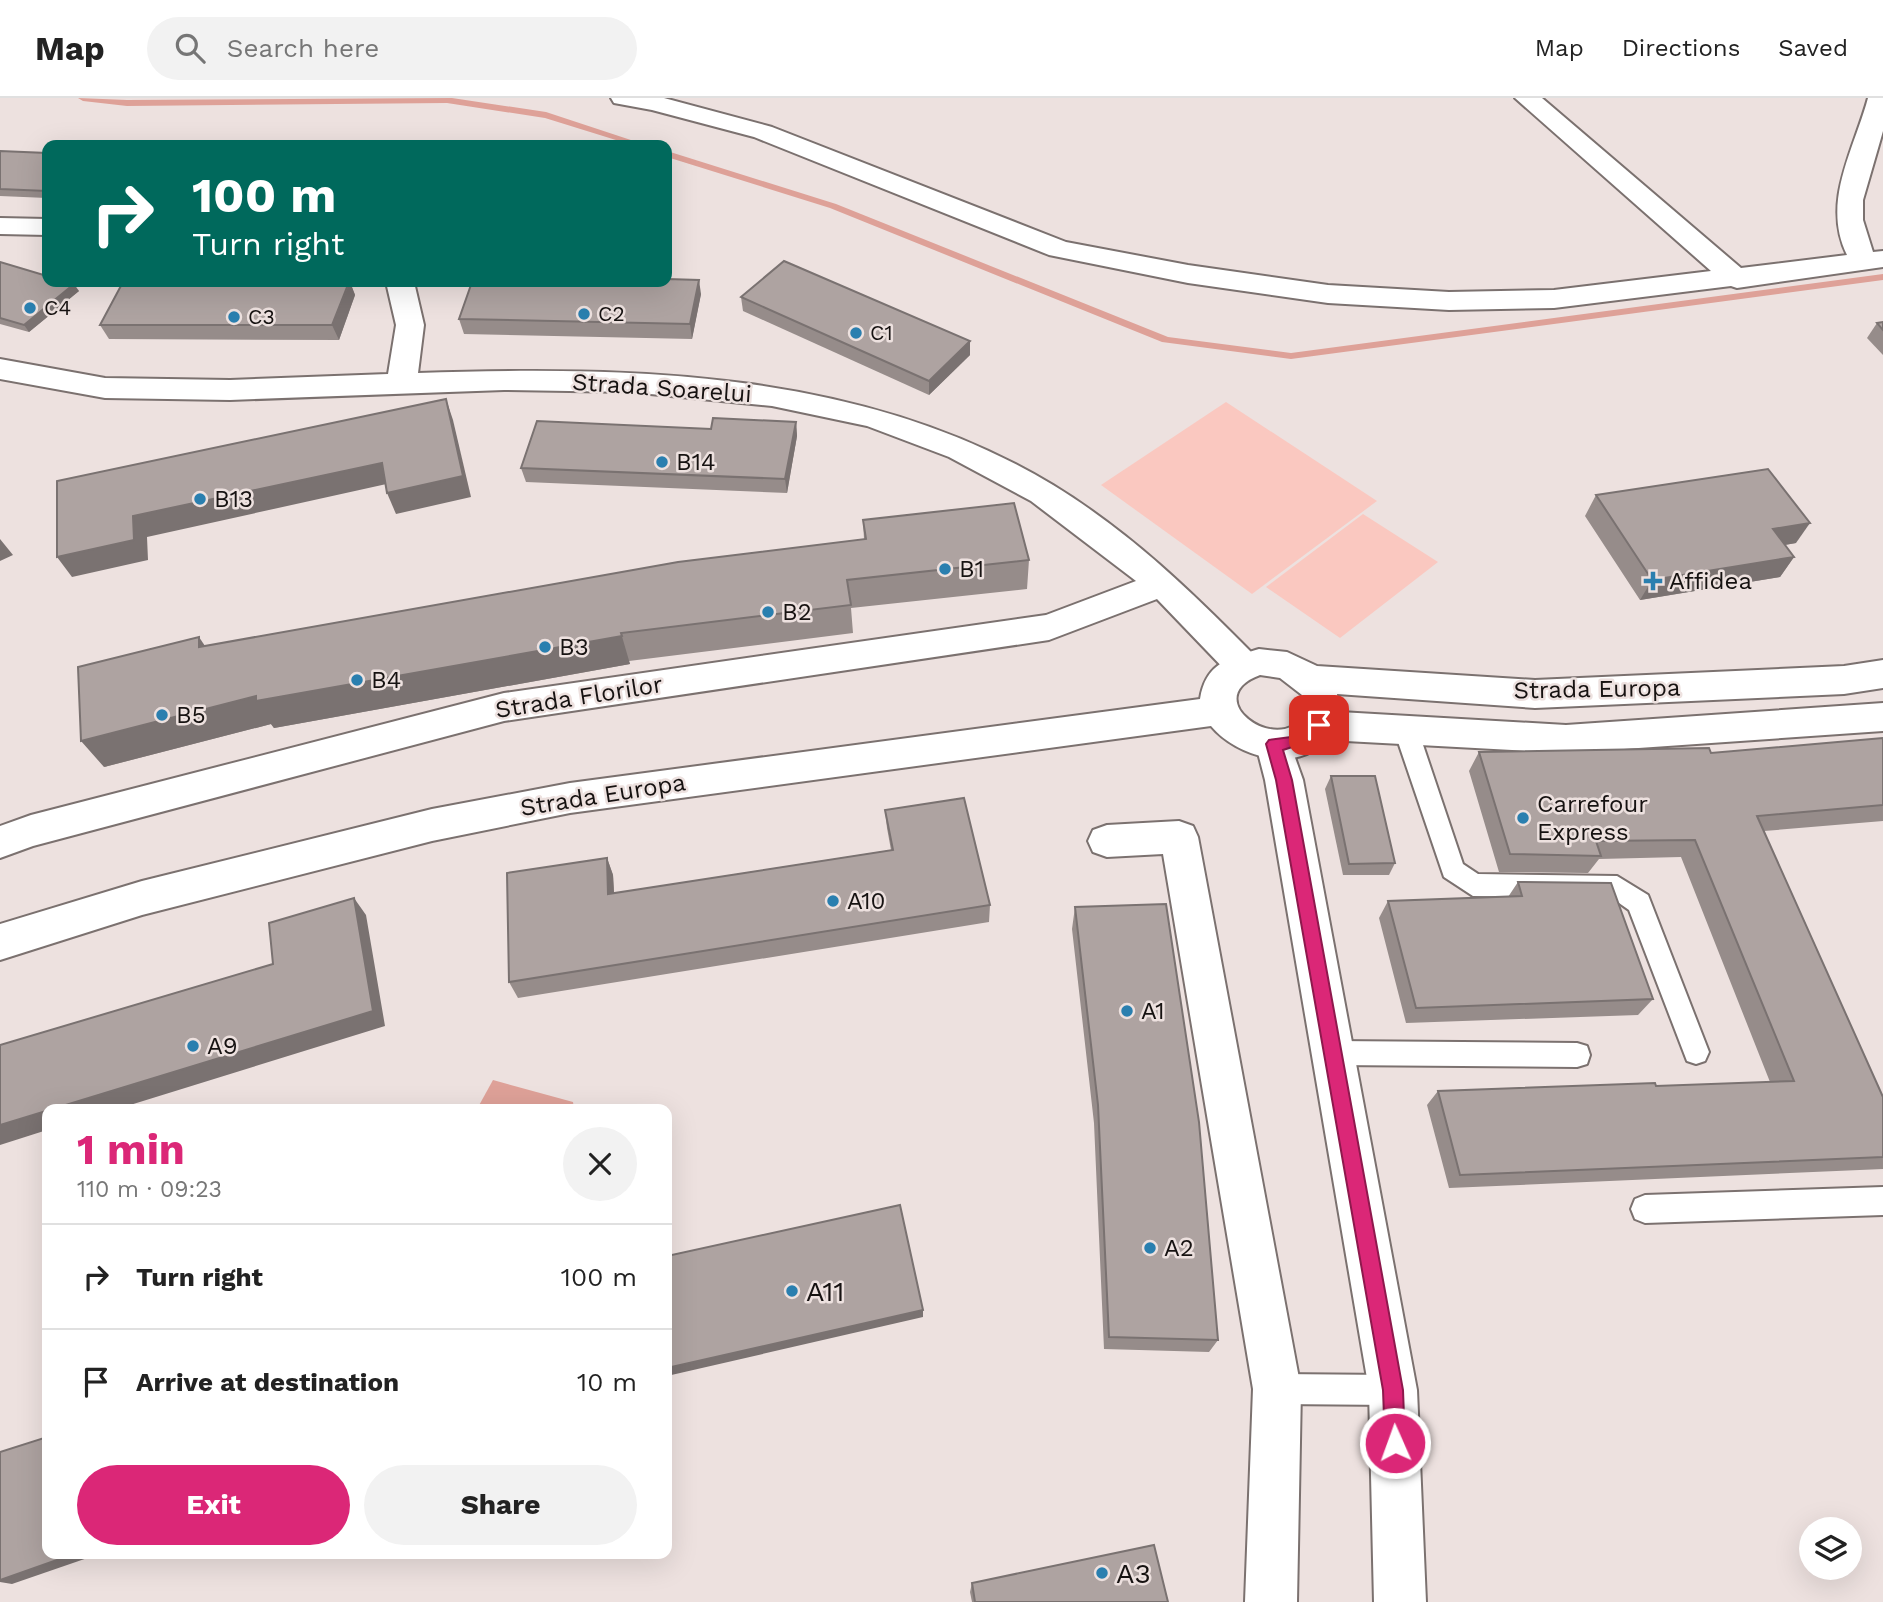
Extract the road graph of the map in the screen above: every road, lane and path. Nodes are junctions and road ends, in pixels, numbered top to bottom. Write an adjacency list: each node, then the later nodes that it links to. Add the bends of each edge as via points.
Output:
1 (623, 98): 7 (street, via 763,132 1059,249 1188,274 1328,294 1449,301 1554,299)
2 (1527, 98): 7 (street)
3 (1880, 98): 6 (street, via 1850,199 1854,246)
4 (0, 226): 5 (street)
5 (42, 227)
6 (1874, 260): 7 (street)
7 (1737, 278)
8 (401, 287): 10 (street, via 410,325)
9 (0, 369): 10 (street, Strada Soarelui, via 104,388 230,390)
10 (401, 384): 11 (street, Strada Soarelui, via 630,382 772,396 874,417 960,450 1042,494)
11 (1163, 584): 12 (street, Strada Soarelui); 21 (street, Strada Florilor, via 1048,628 504,707)
12 (1242, 665): 14 (street, via 1278,663); 15 (street, via 1225,676 1217,692)
13 (1883, 674): 14 (street, Strada Europa, via 1844,680 1535,694)
14 (1310, 679): 17 (street, via 1323,702)
15 (1219, 711): 19 (street, via 1240,734); 22 (street, Strada Europa, via 570,798 432,825 142,898)
16 (1883, 718): 18 (street, Strada Europa, via 1566,739)
17 (1319, 725): 18 (street, Strada Europa); 19 (street, via 1293,743)
18 (1406, 730): 23 (lane, via 1453,870 1473,885 1617,887 1639,903)
19 (1274, 744): 24 (street)
20 (1107, 841): 28 (street, via 1179,837)
21 (0, 842)
22 (0, 942)
23 (1696, 1052)
24 (1333, 1053): 25 (lane); 29 (street)
25 (1577, 1055)
26 (1883, 1201): 27 (lane)
27 (1644, 1209)
28 (1277, 1389): 29 (lane); 30 (street)
29 (1393, 1390): 31 (street)
30 (1271, 1602)
31 (1400, 1602)

